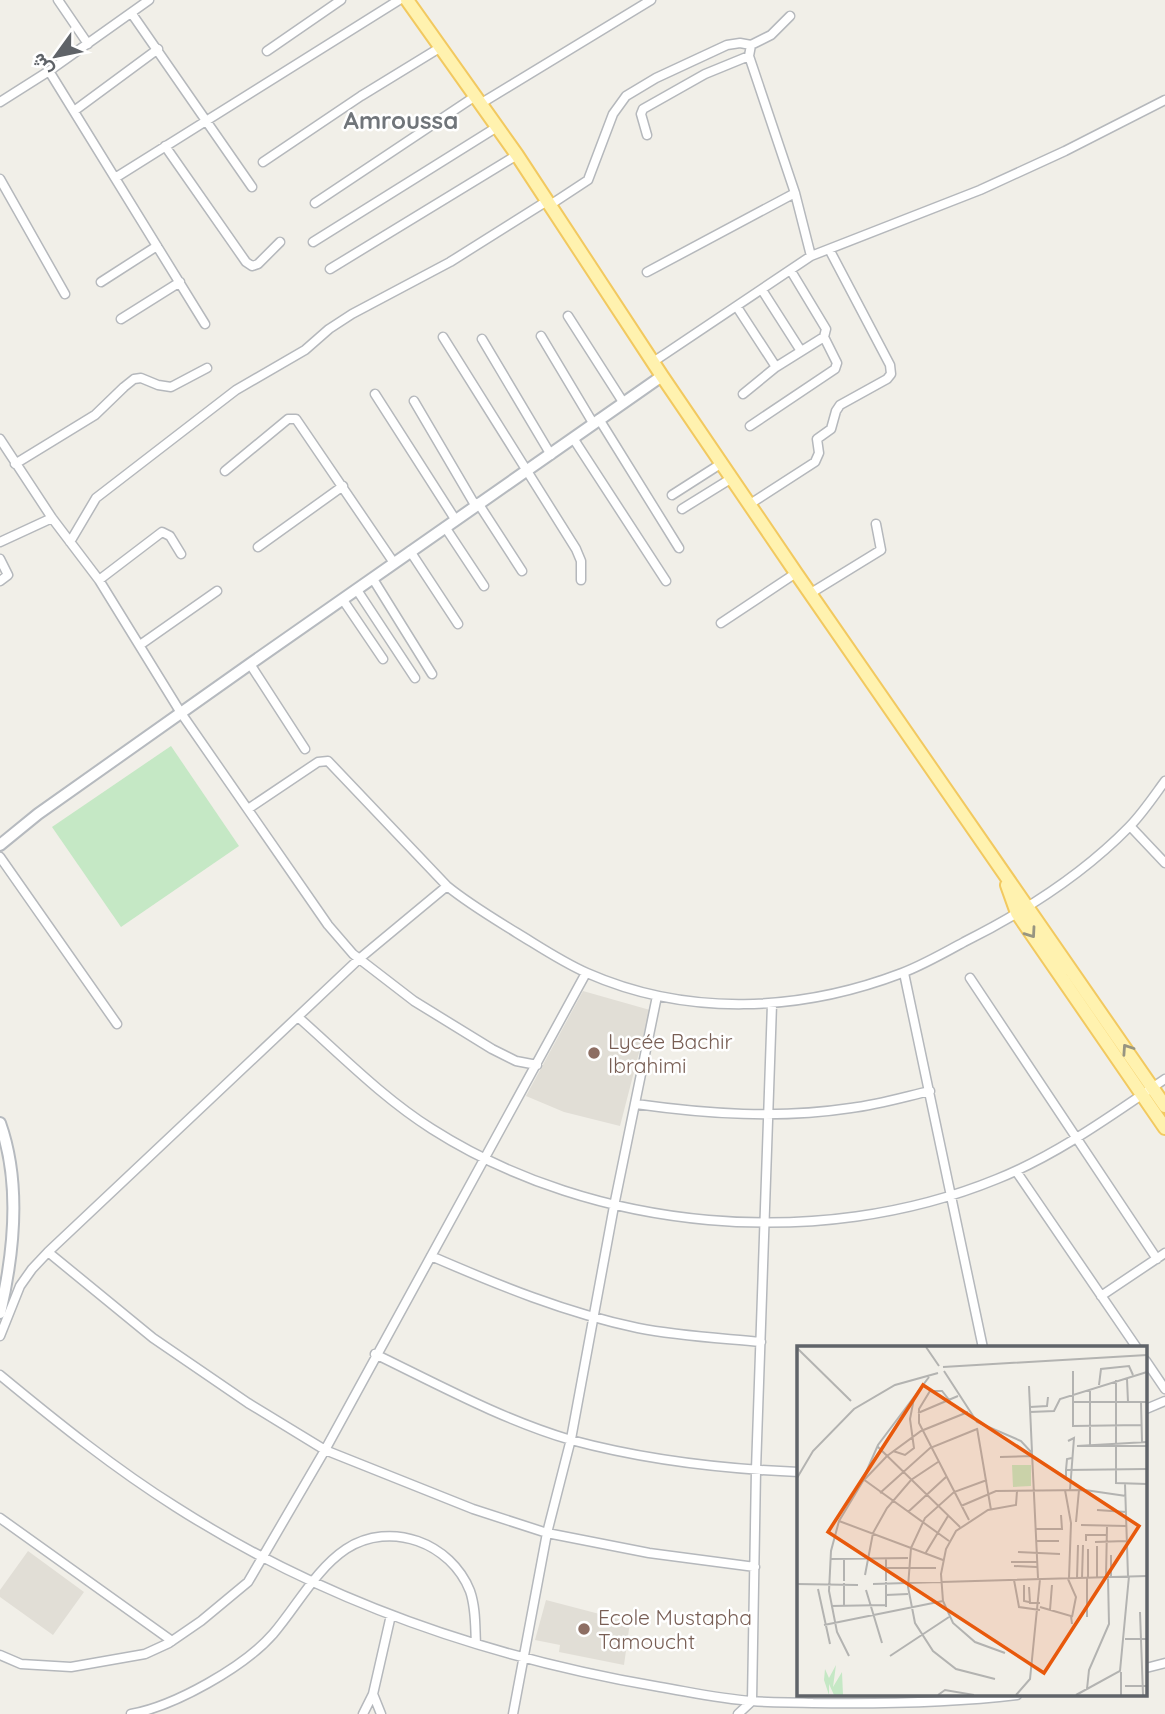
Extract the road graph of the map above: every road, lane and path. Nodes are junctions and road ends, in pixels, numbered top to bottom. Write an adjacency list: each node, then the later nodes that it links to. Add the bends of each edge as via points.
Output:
1 (58, 0): 9 (street)
2 (149, 0): 7 (street)
3 (341, 0): 13 (street)
4 (399, 0): 20 (street)
5 (407, 0): 11 (main road)
6 (651, 0): 17 (street)
7 (132, 14): 9 (street); 12 (street)
8 (790, 16): 10 (street, via 771,36)
9 (88, 44): 15 (street)
10 (751, 45): 14 (street); 31 (street, via 727,45 626,96 613,114 587,180)
11 (441, 47): 17 (main road); 25 (street)
12 (158, 49): 19 (street); 20 (street)
13 (267, 51)
14 (749, 56): 22 (street, via 705,74 643,109); 29 (street)
15 (50, 71): 18 (street); 19 (street)
16 (1165, 100): 35 (street, via 980,190)
17 (477, 101): 21 (main road); 30 (street)
18 (0, 103)
19 (74, 111): 26 (street)
20 (206, 120): 23 (street); 28 (street)
21 (497, 127): 24 (main road); 33 (street)
22 (647, 135)
23 (165, 146): 26 (street); 32 (street, via 246,262 258,264)
24 (517, 155): 31 (main road); 37 (street)
25 (263, 162)
26 (115, 178): 34 (street)
27 (0, 179): 43 (street)
28 (252, 187)
29 (795, 193): 36 (street); 39 (street)
30 (315, 203)
31 (549, 203): 53 (main road); 80 (street, via 352,314 305,350 236,390 96,498)
32 (280, 242)
33 (313, 242)
34 (158, 246): 40 (street); 41 (street)
35 (829, 249): 36 (street); 74 (street, via 891,365 891,374 840,405 831,429 817,439 815,462)
36 (811, 256): 38 (street)
37 (330, 270)
38 (791, 271): 42 (street); 50 (street, via 826,329)
39 (647, 272)
40 (101, 282)
41 (180, 282): 46 (street); 47 (street)
42 (762, 290): 44 (street); 52 (street)
43 (65, 294)
44 (737, 307): 53 (street); 54 (street)
45 (568, 316): 60 (street)
46 (121, 319)
47 (205, 324)
48 (541, 336): 61 (street)
49 (443, 337): 69 (street)
50 (824, 337): 52 (street); 62 (street, via 836,359 835,369)
51 (482, 339): 65 (street)
52 (802, 351): 54 (street)
53 (653, 362): 56 (main road)
54 (776, 367): 58 (street)
55 (207, 368): 67 (street, via 171,387 134,379 95,415)
56 (662, 376): 60 (main road); 66 (main road)
57 (375, 394): 77 (street)
58 (743, 394)
59 (414, 401): 73 (street)
60 (623, 402): 61 (main road)
61 (596, 421): 63 (main road); 82 (street)
62 (750, 426)
63 (573, 438): 65 (main road); 93 (street)
64 (0, 439): 67 (street)
65 (551, 455): 69 (main road)
66 (722, 463): 70 (main road); 72 (street)
67 (16, 464): 76 (street)
68 (225, 471): 71 (street, via 288,419 296,419)
69 (527, 471): 73 (main road); 91 (street, via 576,549)
70 (732, 478): 74 (main road); 75 (street)
71 (343, 486): 81 (street); 86 (street)
72 (672, 495)
73 (477, 504): 77 (main road); 87 (street)
74 (750, 504): 88 (main road)
75 (682, 509)
76 (52, 518): 79 (street); 80 (street)
77 (450, 523): 83 (main road); 94 (street)
78 (876, 524): 97 (street, via 881,550)
79 (0, 542)
80 (70, 542): 90 (street)
81 (258, 547)
82 (679, 548)
83 (410, 551): 86 (main road); 100 (street)
84 (181, 554): 90 (street, via 162,532)
85 (0, 559): 92 (street, via 8,573)
86 (394, 563): 89 (main road)
87 (522, 571)
88 (796, 573): 97 (main road); 99 (street)
89 (373, 579): 95 (main road); 104 (street)
90 (99, 580): 101 (street)
91 (581, 580)
92 (0, 581)
93 (666, 581)
94 (484, 586)
95 (357, 590): 98 (main road); 105 (street)
96 (217, 591): 101 (street)
97 (811, 593): 115 (main road, via 1002,872)
98 (343, 600): 102 (street); 103 (main road)
99 (721, 623)
100 (458, 624)
101 (141, 645): 106 (street)
102 (383, 659)
103 (250, 664): 106 (main road); 107 (street)
104 (432, 674)
105 (415, 678)
106 (181, 713): 109 (street); 111 (main road)
107 (304, 749)
108 (1165, 781): 110 (street)
109 (248, 808): 114 (street, via 318,762 328,761); 116 (street, via 328,925)
110 (1130, 826): 113 (street); 115 (street, via 1070,877)
111 (0, 845)
112 (0, 857): 123 (street)
113 (1165, 863)
114 (447, 886): 116 (street); 117 (street)
115 (1022, 909): 118 (street); 127 (main road)
116 (359, 959): 122 (street); 124 (street, via 458,1030 516,1061)
117 (586, 973): 120 (street); 124 (street)
118 (904, 973): 121 (street, via 830,995); 126 (street)
119 (970, 978): 133 (street)
120 (657, 996): 121 (street, via 692,1003); 128 (street)
121 (772, 1004): 130 (street)
122 (299, 1017): 134 (street, via 390,1099); 139 (street)
123 (117, 1024)
124 (537, 1065): 134 (street)
125 (1165, 1079): 127 (street)
126 (930, 1091): 130 (street, via 853,1108); 136 (street)
127 (1148, 1091): 129 (main road); 132 (main road); 133 (street)
128 (636, 1104): 130 (street); 137 (street)
129 (1165, 1106)
130 (769, 1114): 138 (street)
131 (0, 1123): 144 (main road, via 13,1207 13,1245)
132 (1165, 1128)
133 (1075, 1138): 135 (street); 142 (street)
134 (484, 1158): 137 (street); 141 (street)
135 (1017, 1171): 136 (street); 143 (street)
136 (953, 1195): 138 (street, via 866,1214); 148 (street)
137 (614, 1206): 138 (street, via 695,1219); 145 (street)
138 (765, 1223): 147 (street)
139 (48, 1252): 146 (street, via 20,1286); 157 (street, via 191,1366)
140 (1165, 1253): 142 (street)
141 (430, 1256): 145 (street, via 504,1288); 150 (street)
142 (1157, 1259): 143 (street)
143 (1101, 1296): 149 (street)
144 (0, 1313)
145 (594, 1317): 147 (street, via 640,1328); 156 (street)
146 (0, 1336)
147 (761, 1342): 158 (street)
148 (983, 1346)
149 (1136, 1346)
150 (375, 1354): 156 (street, via 463,1398); 157 (street)
151 (1148, 1364): 153 (street)
152 (0, 1375): 162 (street, via 118,1468)
153 (1165, 1389)
154 (1165, 1401): 155 (street)
155 (1148, 1408)
156 (571, 1440): 158 (street, via 665,1459); 161 (street)
157 (325, 1450): 161 (street, via 473,1510); 162 (street)
158 (756, 1470): 159 (street); 163 (street)
159 (797, 1472)
160 (0, 1518): 166 (street)
161 (547, 1533): 163 (street); 169 (street)
162 (263, 1557): 164 (street); 166 (street, via 248,1582)
163 (755, 1567): 174 (street)
164 (314, 1583): 165 (street); 167 (street, via 332,1559 349,1548 382,1536 414,1539 442,1554 464,1578 474,1609); 175 (street, via 255,1651)
165 (391, 1615): 167 (street); 172 (street)
166 (172, 1641): 168 (street, via 145,1654 71,1667 21,1664)
167 (476, 1644): 169 (street)
168 (0, 1655)
169 (522, 1658): 174 (street, via 636,1683); 179 (street)
170 (1165, 1663): 171 (street)
171 (1148, 1667)
172 (373, 1693): 177 (street); 178 (street)
173 (1006, 1696): 174 (street, via 929,1703)
174 (752, 1701): 180 (street)
175 (161, 1710): 176 (street)
176 (131, 1714)
177 (363, 1714)
178 (381, 1714)
179 (513, 1714)
180 (738, 1714)

